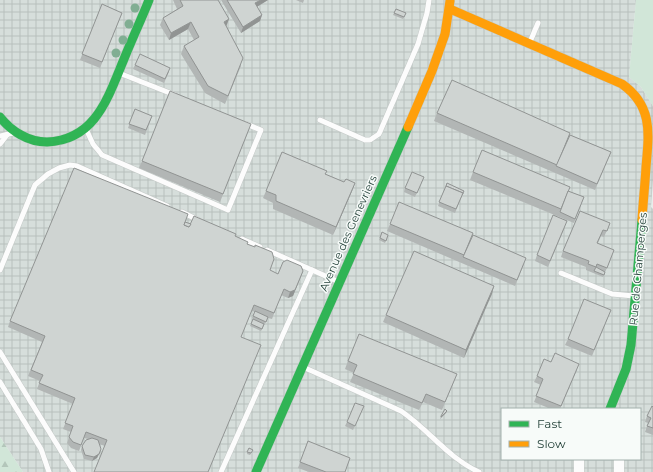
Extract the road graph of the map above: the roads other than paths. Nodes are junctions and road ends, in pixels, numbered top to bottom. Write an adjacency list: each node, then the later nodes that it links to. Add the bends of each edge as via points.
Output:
1 (149, 0): 6 (street)
2 (429, 0): 9 (lane, via 418,44 380,134 365,140)
3 (450, 5): 5 (street, Rue de Champerges); 20 (street, Avenue des Genevriers, via 445,34 432,71)
4 (538, 23): 5 (lane)
5 (529, 44): 21 (street, Rue de Champerges, via 622,84 637,96 643,106 648,118 649,136)
6 (119, 73): 7 (lane); 11 (street, via 100,113)
7 (183, 98)
8 (0, 117): 12 (street)
9 (320, 120)
10 (240, 121): 11 (lane, via 261,130 228,210 102,155 93,144)
11 (86, 128): 12 (street, via 69,138 51,143)
12 (12, 134): 13 (lane); 14 (lane)
13 (0, 136)
14 (0, 144)
15 (205, 222): 17 (lane, via 77,166 64,166 48,174 33,190)
16 (233, 235): 18 (lane)
17 (0, 270)
18 (312, 270): 20 (lane); 30 (lane)
19 (561, 273): 21 (lane, via 612,294)
20 (340, 283): 23 (street, Avenue des Genevriers)
21 (635, 296): 25 (street, Rue de Champerges, via 630,353)
22 (0, 352): 29 (lane)
23 (303, 367): 31 (street, Avenue des Genevriers); 32 (lane, via 401,411 457,459)
24 (0, 382): 28 (lane, via 41,449)
25 (610, 408)
26 (579, 460): 33 (street)
27 (619, 460): 34 (street)
28 (49, 472)
29 (74, 472)
30 (221, 472)
31 (256, 472)
32 (479, 472)
33 (579, 472)
34 (619, 472)

